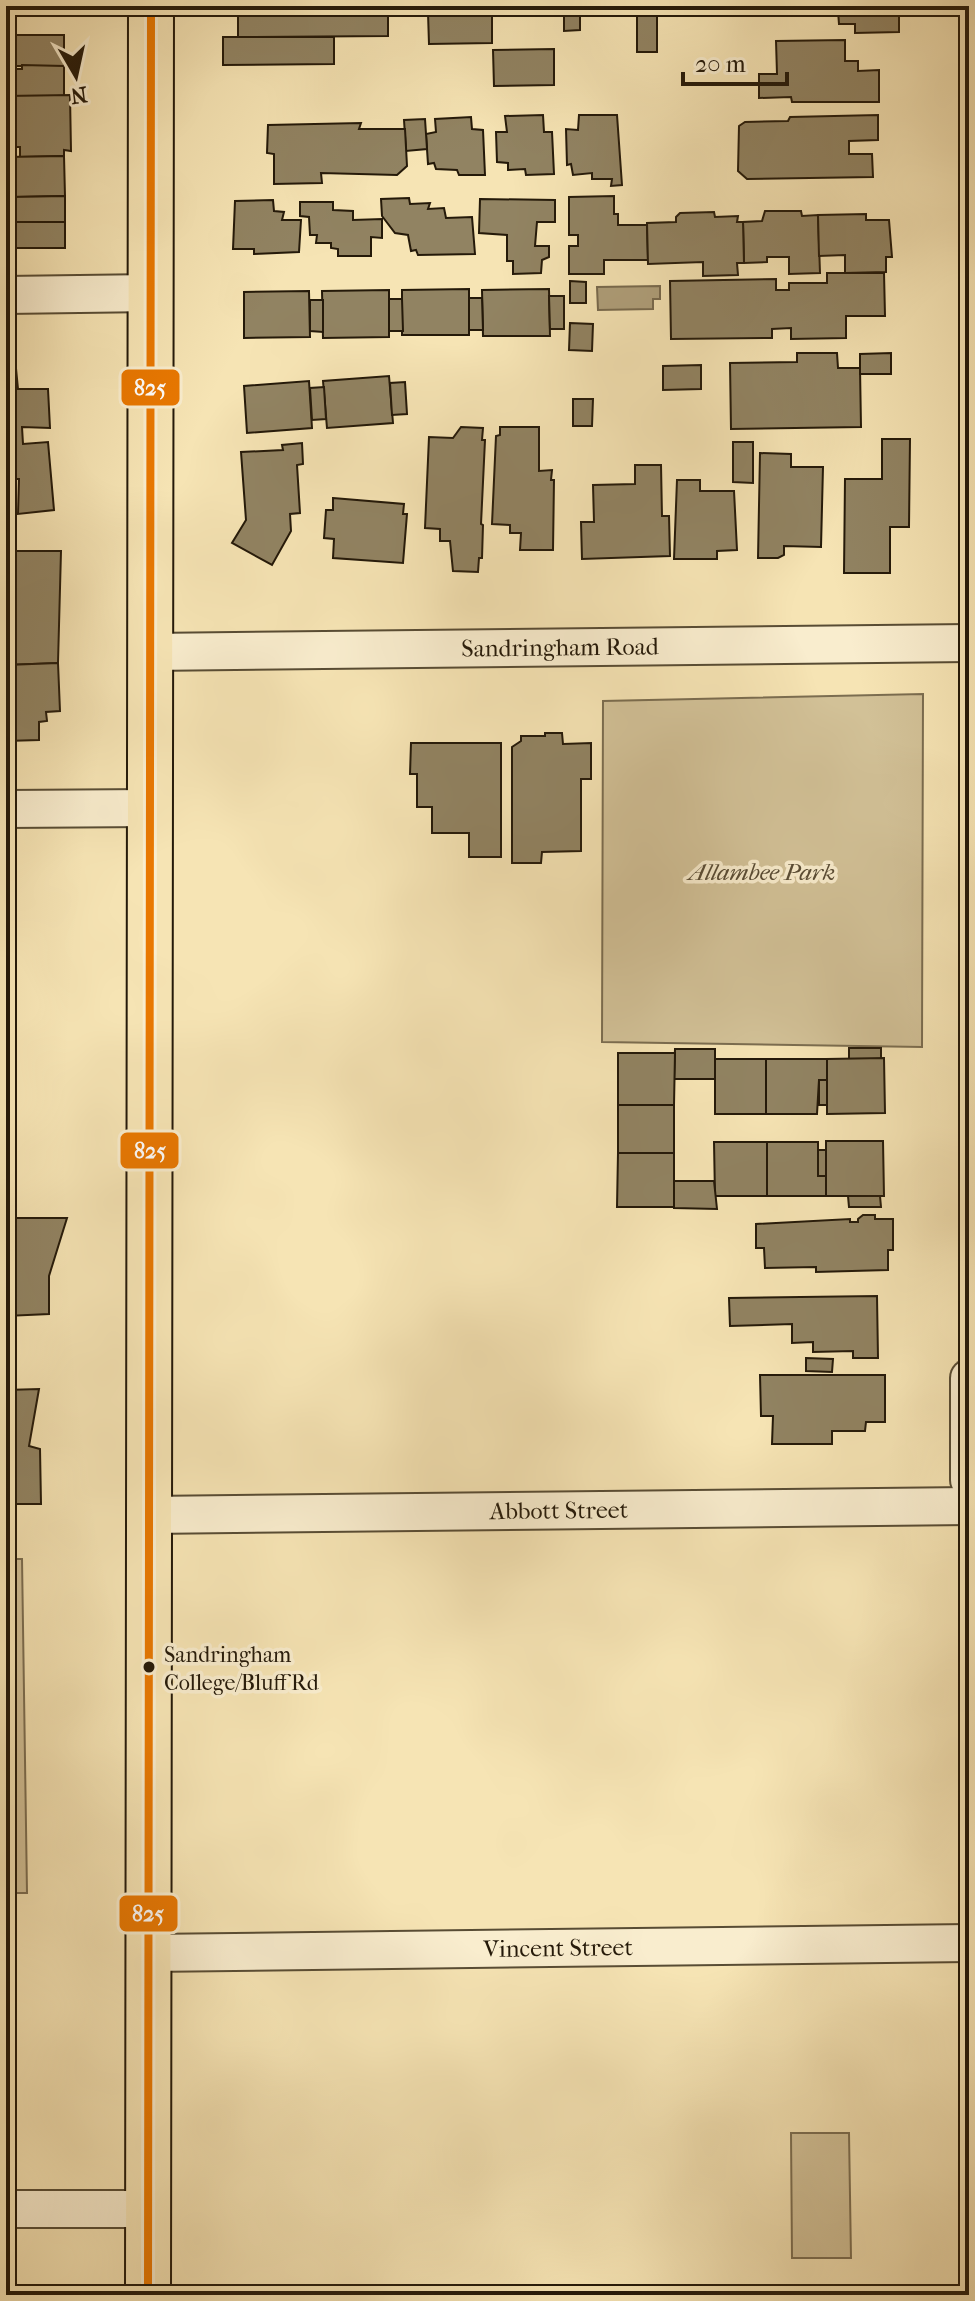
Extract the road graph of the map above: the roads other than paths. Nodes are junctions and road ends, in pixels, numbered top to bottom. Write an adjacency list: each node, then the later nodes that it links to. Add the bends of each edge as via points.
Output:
1 (151, 6): 2 (main road)
2 (152, 293): 3 (street); 5 (main road)
3 (6, 295)
4 (969, 643): 5 (street, Sandringham Road)
5 (150, 652): 6 (main road)
6 (150, 808): 7 (street); 11 (main road)
7 (6, 809)
8 (969, 1378): 9 (street)
9 (969, 1480)
10 (969, 1506): 11 (street, Abbott Street)
11 (149, 1515): 13 (main road)
12 (969, 1943): 13 (street, Vincent Street)
13 (148, 1953): 15 (main road)
14 (6, 2209): 15 (street)
15 (148, 2209): 16 (main road)
16 (148, 2295)

